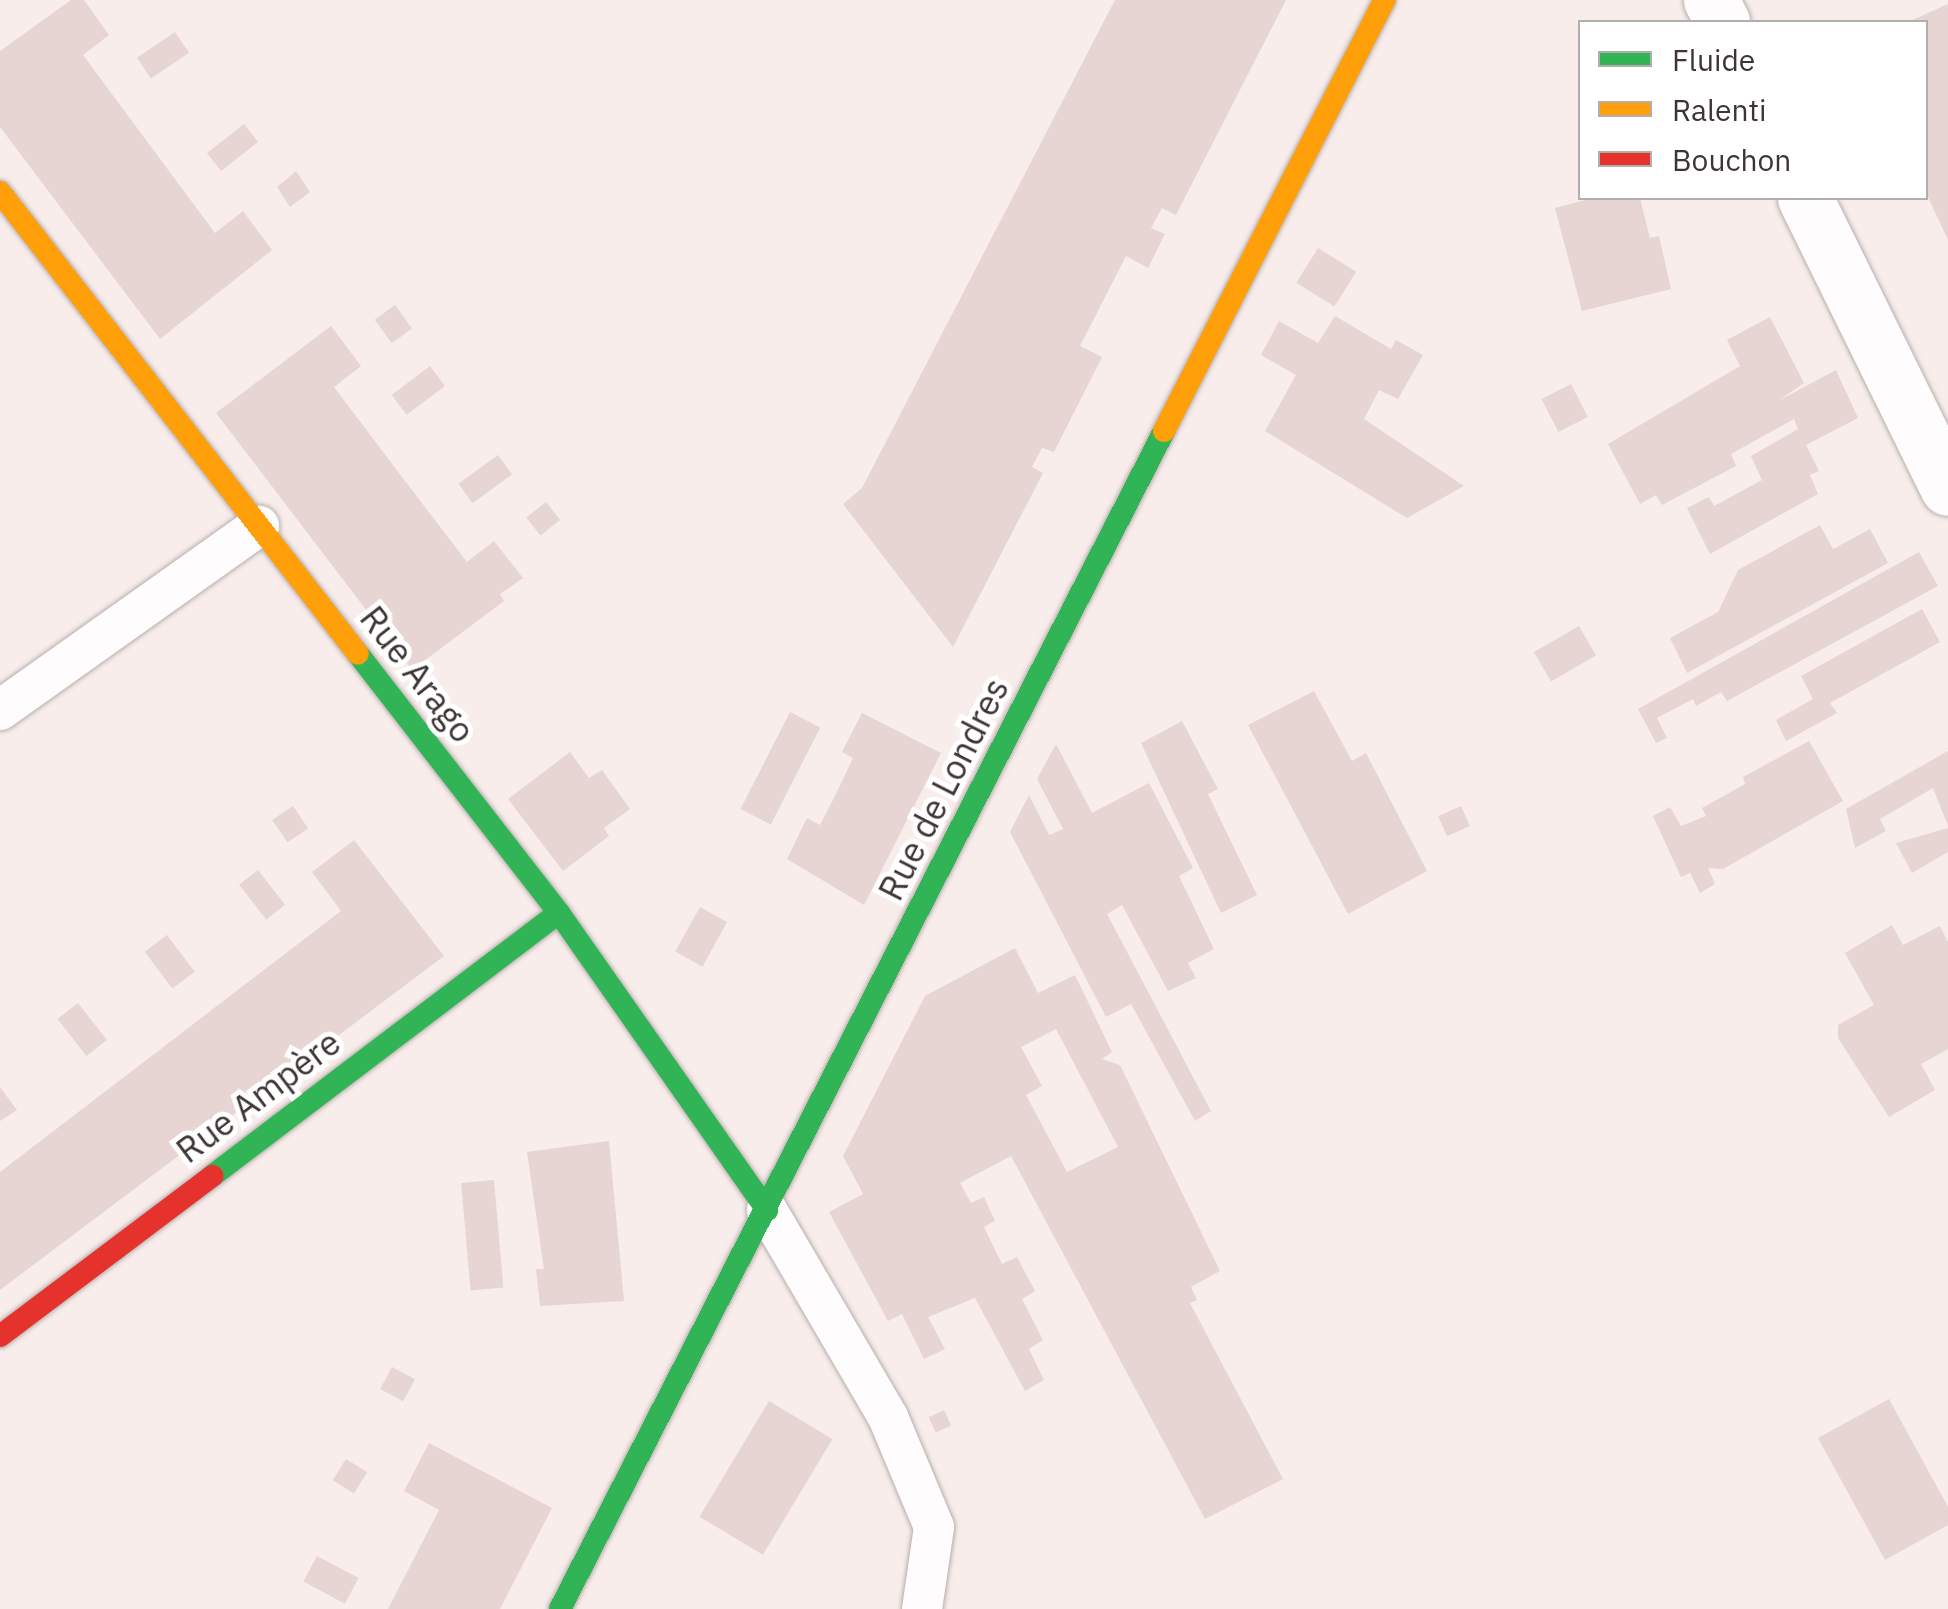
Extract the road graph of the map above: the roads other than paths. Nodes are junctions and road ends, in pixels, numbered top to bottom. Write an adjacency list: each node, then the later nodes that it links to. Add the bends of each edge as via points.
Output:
1 (1385, 0): 8 (street, Rue de Londres)
2 (0, 192): 5 (street, Rue Arago)
3 (1806, 200): 4 (street)
4 (1948, 488)
5 (259, 526): 6 (lane); 7 (street, Rue Arago)
6 (0, 710)
7 (559, 913): 8 (street, Rue Arago); 9 (street, Rue Ampère)
8 (767, 1210): 10 (street, Rue de Londres); 11 (lane, via 888,1417 934,1527)
9 (0, 1336)
10 (560, 1609)
11 (922, 1609)

